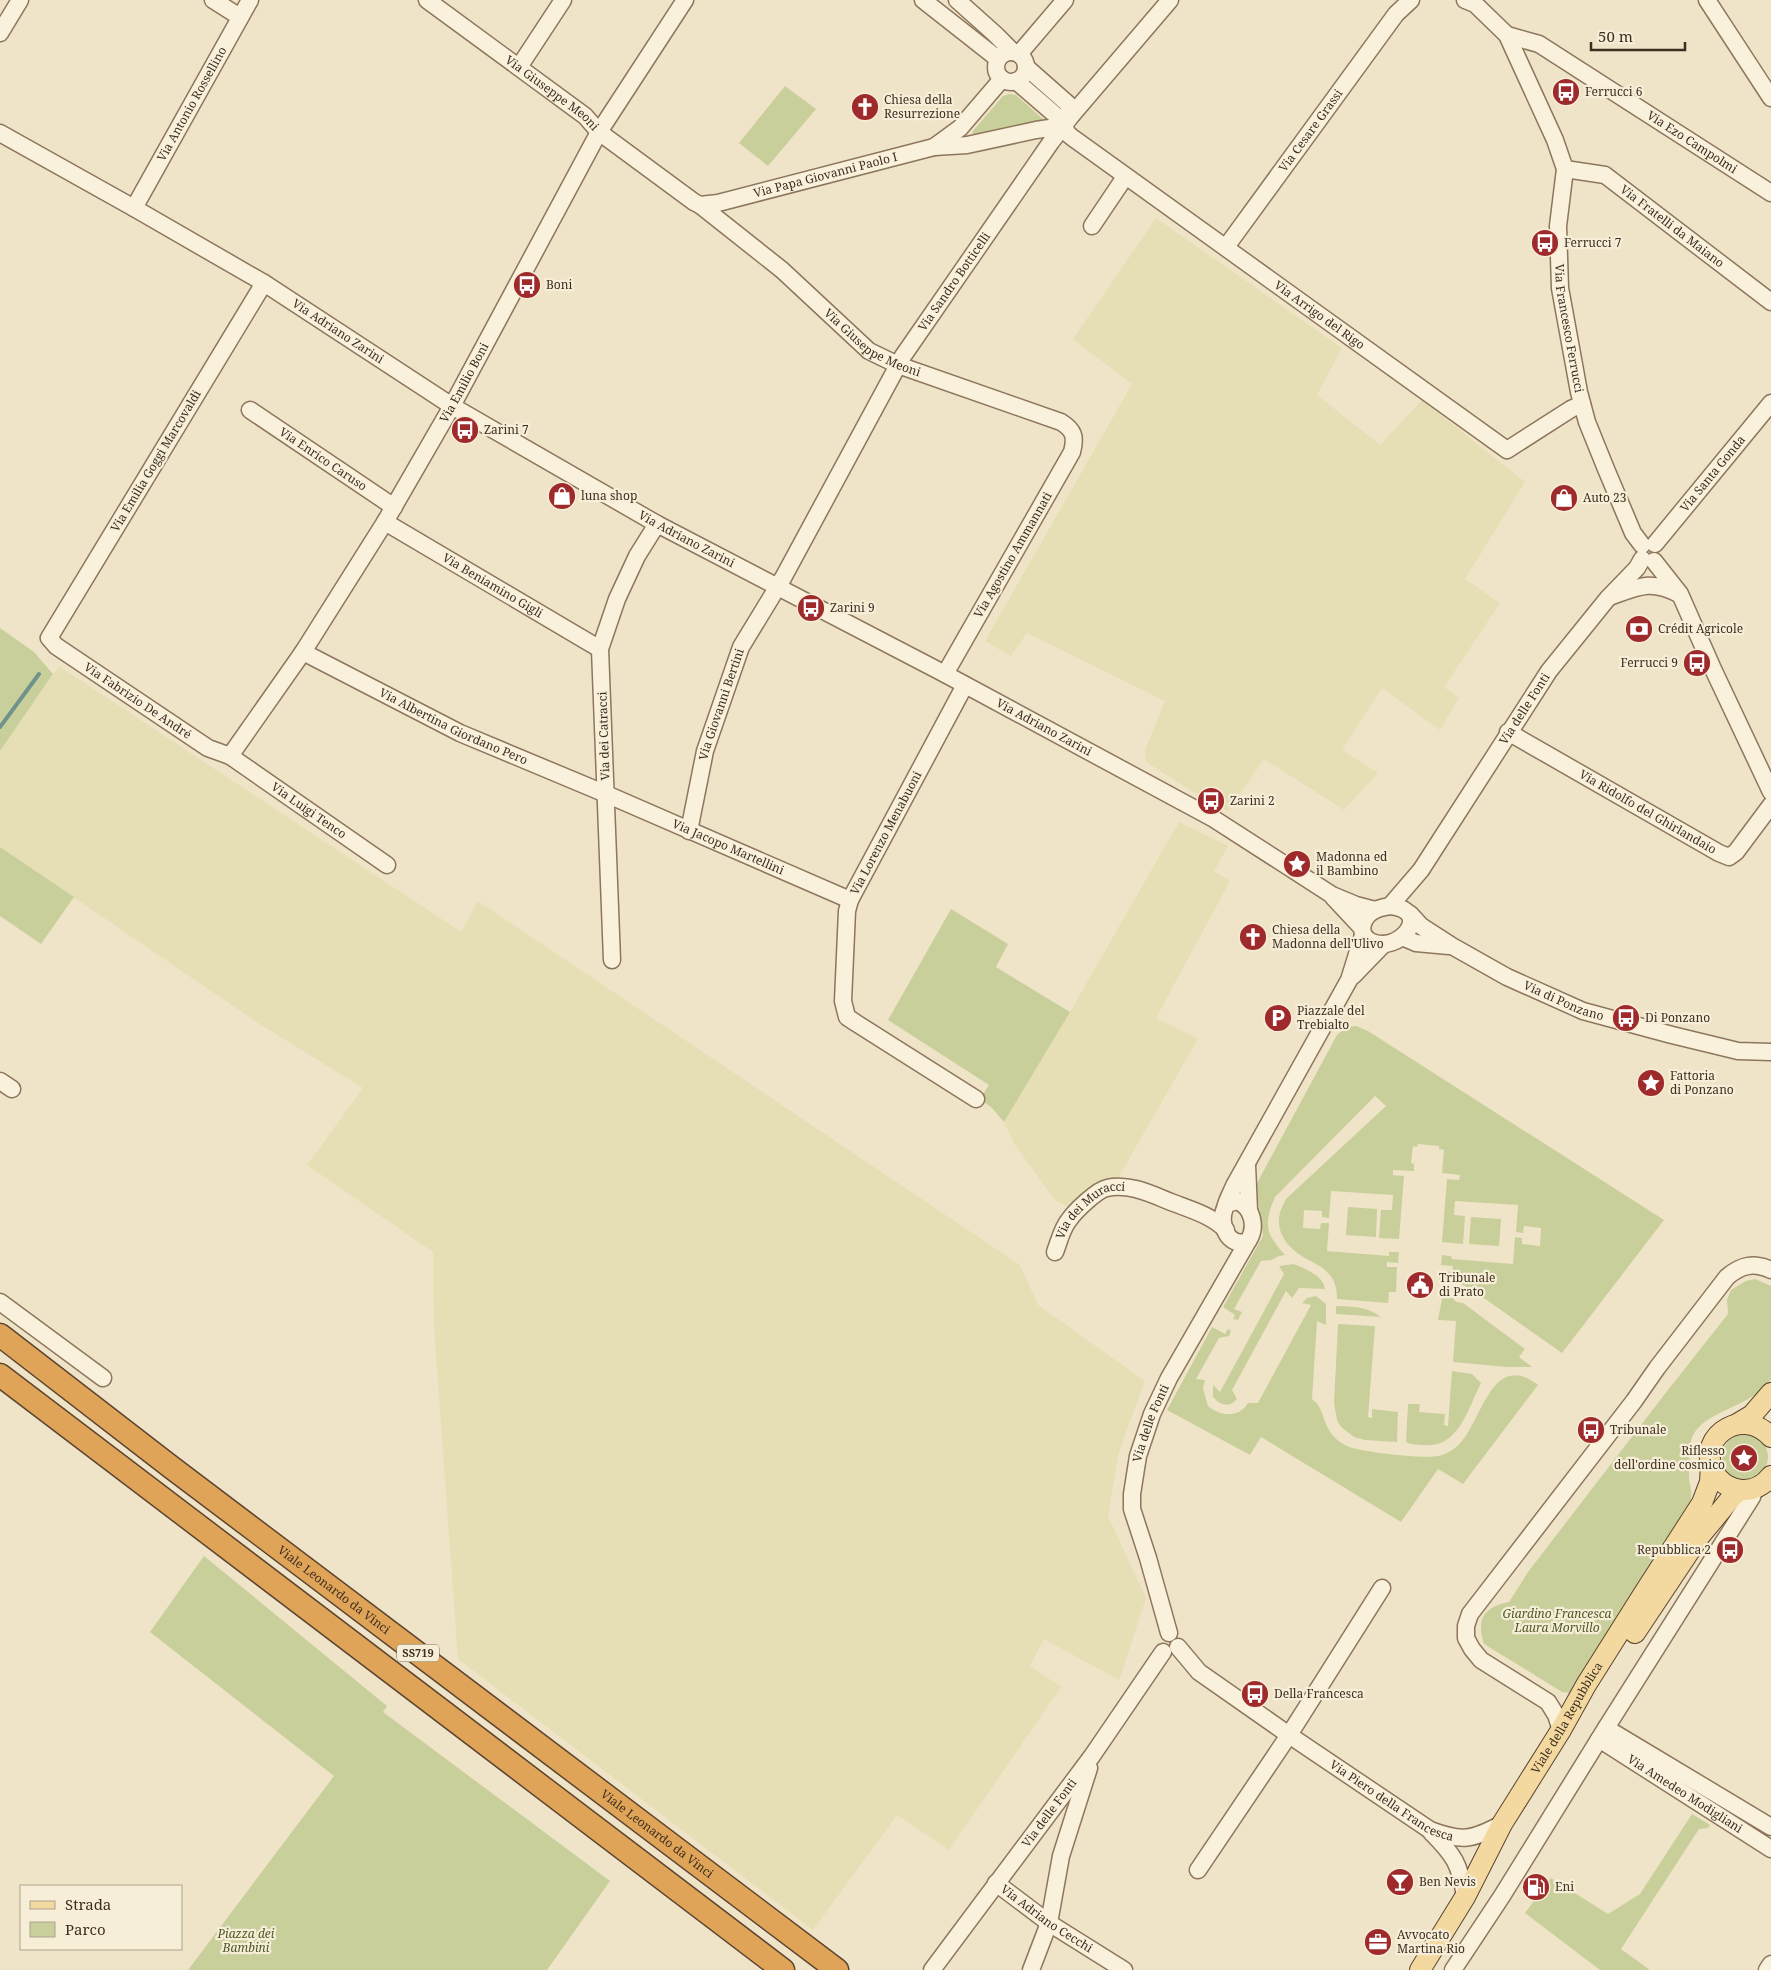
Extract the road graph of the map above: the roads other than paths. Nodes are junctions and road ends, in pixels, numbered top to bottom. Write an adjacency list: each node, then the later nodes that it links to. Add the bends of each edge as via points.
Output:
1 (20, 0): 16 (street)
2 (213, 0): 15 (street)
3 (250, 0): 15 (street, Via Antonio Rossellino)
4 (427, 0): 20 (street, Via Giuseppe Meoni)
5 (563, 0): 20 (street)
6 (685, 0): 24 (street, Via Emilio Boni)
7 (923, 0): 19 (street)
8 (957, 0): 18 (street)
9 (1065, 0): 18 (street)
10 (1170, 0): 23 (street, Via Sandro Botticelli)
11 (1411, 0): 14 (street, Via Cesare Grassi)
12 (1707, 0): 22 (street)
13 (1470, 2): 17 (street, Via Francesco Ferrucci)
14 (1399, 7): 33 (street, Via Cesare Grassi)
15 (240, 17): 31 (street, Via Antonio Rossellino)
16 (0, 33)
17 (1507, 34): 27 (street, Via Francesco Ferrucci); 29 (street, Via Ezo Campolmi, via 1539,44)
18 (1019, 58): 19 (street, via 1004,53); 21 (street, via 1023,75); 23 (street, via 1068,104)
19 (998, 59): 21 (street, via 996,68)
20 (519, 66): 24 (street, Via Giuseppe Meoni, via 585,116)
21 (1009, 80): 23 (street, via 1058,118); 26 (street, Via Papa Giovanni Paolo I, via 960,128)
22 (1771, 98)
23 (1067, 121): 26 (street, Via Papa Giovanni Paolo I, via 967,145); 28 (street, Via Arrigo del Rigo, via 1073,138); 36 (street, Via Sandro Botticelli)
24 (598, 132): 30 (street, Via Giuseppe Meoni); 39 (street, Via Emilio Boni)
25 (0, 134): 31 (street, Via Adriano Zarini)
26 (934, 147): 30 (street, Via Papa Giovanni Paolo I)
27 (1565, 169): 35 (street, Via Fratelli da Maiano, via 1605,175); 37 (street, Via Francesco Ferrucci, via 1558,226 1560,288)
28 (1125, 177): 32 (street); 33 (street, Via Arrigo del Rigo)
29 (1771, 192)
30 (700, 205): 36 (street, Via Giuseppe Meoni, via 782,270 869,351)
31 (134, 208): 34 (street, Via Adriano Zarini)
32 (1092, 226)
33 (1226, 247): 37 (street, Via Arrigo del Rigo, via 1507,450)
34 (264, 283): 39 (street, Via Adriano Zarini); 49 (street, Via Emilia Goggi Marcovaldi)
35 (1771, 302)
36 (898, 365): 41 (street, Via Giuseppe Meoni, via 1061,422); 46 (street, Via Sandro Botticelli)
37 (1582, 404): 45 (street, Via Francesco Ferrucci, via 1633,533)
38 (1771, 404): 45 (street, Via Santa Gonda)
39 (452, 406): 42 (street, Via Emilio Boni); 44 (street, Via Adriano Zarini)
40 (250, 410): 42 (street, Via Enrico Caruso)
41 (1074, 434): 52 (street, Via Agostino Ammannati, via 1072,452)
42 (394, 507): 43 (street, Via Emilio Boni)
43 (385, 522): 50 (street, Via Beniamino Gigli); 51 (street, Via Emilio Boni)
44 (657, 524): 46 (street, Via Adriano Zarini); 50 (street, Via dei Catracci, via 637,556 617,599)
45 (1648, 552): 47 (street, Via Francesco Ferrucci); 48 (street, Via delle Fonti)
46 (777, 587): 52 (street, Via Adriano Zarini); 59 (street, Via Giovanni Bertini, via 742,647 724,695 705,750)
47 (1680, 594): 48 (street, via 1665,587 1647,585); 56 (street, Via Francesco Ferrucci)
48 (1608, 598): 54 (street, Via delle Fonti, via 1549,671)
49 (49, 638): 55 (street, Via Fabrizio De André, via 56,646 208,748)
50 (600, 649): 57 (street, Via dei Catracci)
51 (303, 652): 55 (street, Via Emilio Boni); 57 (street, Via Albertina Giordano Pero, via 460,733)
52 (945, 674): 53 (street, Via Adriano Zarini)
53 (965, 685): 62 (street, Via Adriano Zarini, via 1214,820); 63 (street, Via Lorenzo Menabuoni)
54 (1508, 732): 58 (street, Via Ridolfo del Ghirlandaio, via 1729,857); 61 (street, Via delle Fonti)
55 (230, 756): 60 (street, Via Luigi Tenco)
56 (1771, 792)
57 (606, 794): 59 (street, Via Jacopo Martellini); 70 (street, Via dei Catracci)
58 (1771, 805)
59 (689, 831): 63 (street, Via Jacopo Martellini)
60 (387, 865)
61 (1421, 870): 64 (street, Via delle Fonti); 65 (street, Via delle Fonti)
62 (1332, 895): 64 (street, via 1356,905); 66 (street)
63 (850, 900): 73 (street, Via Lorenzo Menabuoni, via 843,1002 847,1017)
64 (1382, 908): 65 (street); 66 (street, via 1364,920)
65 (1408, 912): 67 (street, via 1412,922); 69 (street, Via di Ponzano, via 1421,926)
66 (1362, 932): 68 (street, via 1375,943); 71 (street, Via delle Fonti)
67 (1402, 937): 68 (street); 69 (street, via 1416,943)
68 (1384, 944): 71 (street, Via delle Fonti)
69 (1452, 946): 72 (street, Via di Ponzano, via 1507,977 1583,1011 1738,1051)
70 (612, 960)
71 (1350, 980): 74 (street, Via delle Fonti)
72 (1771, 1052)
73 (976, 1099)
74 (1247, 1165): 75 (street, Via delle Fonti); 76 (street, Via delle Fonti)
75 (1226, 1205): 76 (street, via 1237,1201); 77 (street, Via dei Muracci, via 1207,1212); 78 (street, Via delle Fonti, via 1224,1218)
76 (1249, 1210): 79 (street, Via delle Fonti, via 1252,1229)
77 (1195, 1211): 78 (street, Via dei Muracci, via 1218,1223); 80 (street, Via dei Muracci, via 1146,1192 1126,1187 1106,1188 1068,1221)
78 (1228, 1234): 79 (street, via 1234,1243); 82 (street, Via delle Fonti)
79 (1248, 1241): 82 (street, Via delle Fonti)
80 (1055, 1252)
81 (1771, 1270): 95 (street, via 1762,1265 1748,1265 1736,1268 1727,1277 1470,1614 1466,1638 1481,1660)
82 (1222, 1283): 93 (street, Via delle Fonti, via 1152,1414 1133,1481 1132,1509 1169,1633 1176,1637)
83 (0, 1302): 86 (street)
84 (0, 1335): 110 (highway, Viale Leonardo da Vinci / SS719)
85 (0, 1375): 109 (highway, SS719)
86 (103, 1378)
87 (1771, 1393): 88 (main road, Viale della Repubblica, via 1752,1415)
88 (1737, 1424): 89 (main road, via 1756,1426); 90 (main road, Viale della Repubblica, via 1715,1439)
89 (1771, 1437)
90 (1711, 1465): 91 (main road, via 1729,1487); 94 (main road, Viale della Repubblica, via 1710,1482 1702,1503)
91 (1760, 1485): 97 (street); 115 (main road, Viale della Repubblica, via 1712,1521 1664,1588 1578,1722 1484,1880 1468,1914)
92 (1382, 1588): 98 (street)
93 (1171, 1650): 98 (street, Via Piero della Francesca); 99 (street, Via delle Fonti)
94 (1579, 1698): 95 (street); 96 (main road, Viale della Repubblica)
95 (1548, 1702): 96 (street)
96 (1561, 1730): 100 (main road, Viale della Repubblica)
97 (1602, 1733): 101 (street, Via Amedeo Modigliani); 103 (street, Via Amedeo Modigliani); 116 (street)
98 (1289, 1736): 102 (street, Via Piero della Francesca); 104 (street)
99 (1092, 1756): 105 (street, Via delle Fonti); 107 (street, via 1061,1856)
100 (1502, 1824): 102 (street, Via Piero della Francesca, via 1473,1838); 106 (main road, Viale della Repubblica)
101 (1771, 1827)
102 (1430, 1830): 106 (street, via 1455,1859)
103 (1771, 1849)
104 (1198, 1870)
105 (996, 1883): 107 (street, Via Adriano Cecchi); 111 (street, Via delle Fonti)
106 (1465, 1897): 114 (main road, Viale della Repubblica)
107 (1049, 1923): 112 (street); 113 (street, Via Adriano Cecchi)
108 (1771, 1964): 117 (street)
109 (783, 1970)
110 (838, 1970)
111 (932, 1970)
112 (1031, 1970)
113 (1124, 1970)
114 (1420, 1970)
115 (1432, 1970)
116 (1453, 1970)
117 (1767, 1970)

